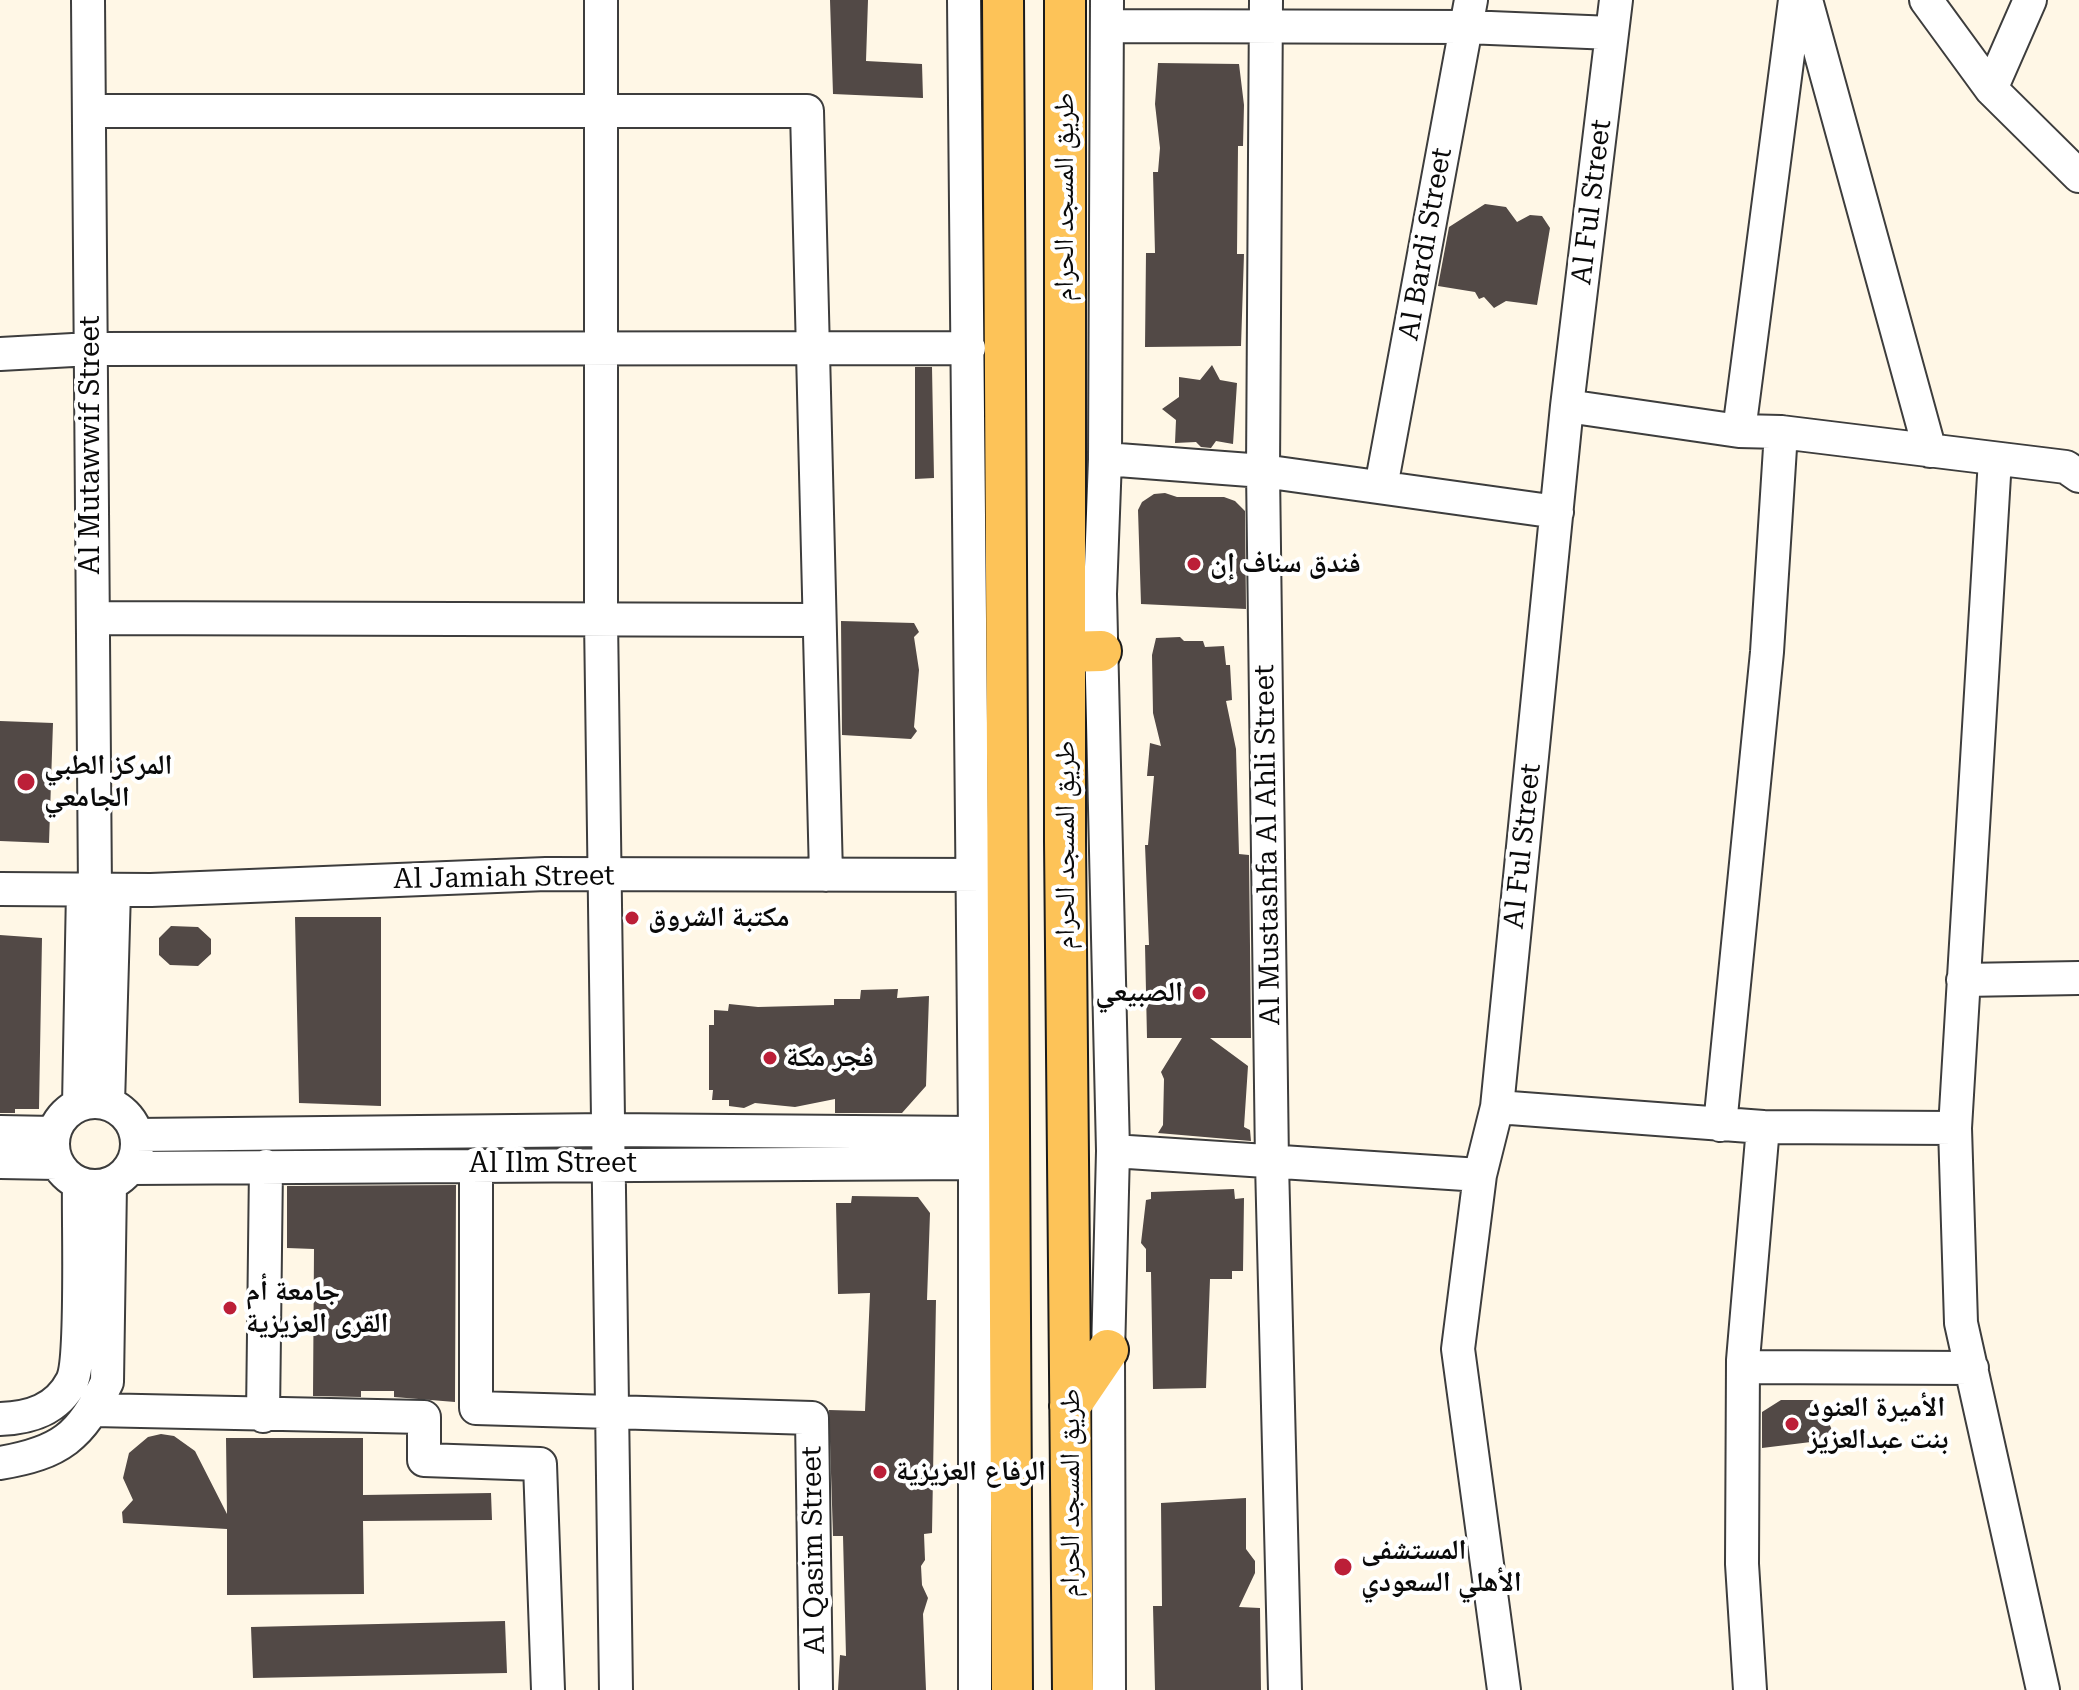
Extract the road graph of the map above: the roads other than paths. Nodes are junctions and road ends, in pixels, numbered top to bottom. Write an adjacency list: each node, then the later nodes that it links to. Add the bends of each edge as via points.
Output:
1 (88, 0): 16 (street, Al Mutawwif Street)
2 (601, 0): 17 (street)
3 (964, 0): 20 (street)
4 (1003, 0): 25 (main road, طريق المسجد الحرام)
5 (1065, 0): 38 (main road, طريق المسجد الحرام)
6 (1616, 0): 14 (street, Al Ful Street)
7 (1795, 0): 26 (street)
8 (1806, 0): 28 (street)
9 (1926, 0): 15 (street)
10 (2030, 0): 15 (street)
11 (1107, 13): 12 (street); 29 (street)
12 (1267, 13): 13 (street); 31 (street, Al Mustashfa Al Ahli Street)
13 (1468, 14): 14 (street); 33 (street, Al Bardi Street)
14 (1612, 33): 24 (street, Al Ful Street)
15 (1991, 89): 18 (street)
16 (89, 111): 17 (street); 21 (street, Al Mutawwif Street)
17 (601, 111): 19 (street, via 807,111); 22 (street)
18 (2077, 169)
19 (813, 348): 20 (street); 22 (street); 37 (street)
20 (969, 348): 25 (street)
21 (91, 349): 22 (street); 23 (street); 35 (street, Al Mutawwif Street)
22 (601, 349): 36 (street)
23 (0, 354)
24 (1567, 406): 26 (street); 34 (street, Al Ful Street)
25 (988, 414): 41 (main road, طريق المسجد الحرام)
26 (1739, 431): 27 (street)
27 (1781, 432): 28 (street); 48 (street, via 1767,652)
28 (1930, 451): 30 (street)
29 (1105, 459): 31 (street); 38 (street)
30 (1995, 459): 32 (street, via 2066,467); 45 (street)
31 (1263, 471): 33 (street); 58 (street, Al Mustashfa Al Ahli Street)
32 (2079, 476)
33 (1381, 487): 34 (street)
34 (1557, 512): 47 (street, Al Ful Street)
35 (93, 618): 36 (street); 43 (street, Al Mutawwif Street)
36 (601, 619): 37 (street); 39 (street)
37 (819, 620): 40 (street)
38 (1083, 652): 55 (street); 62 (main road, طريق المسجد الحرام)
39 (606, 874): 40 (street, Al Jamiah Street); 43 (street, Al Jamiah Street); 51 (street)
40 (826, 875): 41 (street, Al Jamiah Street)
41 (990, 875): 54 (street); 62 (main road, via 1033,889 1051,918 1051,1132); 77 (main road, طريق المسجد الحرام)
42 (0, 889): 43 (street, Al Jamiah Street)
43 (97, 890): 46 (street, Al Mutawwif Street)
44 (2079, 978): 45 (street)
45 (1963, 980): 50 (street)
46 (94, 1104): 53 (street, via 127,1117); 60 (street, via 68,1111)
47 (1497, 1107): 48 (street); 63 (street, Al Ful Street)
48 (1720, 1125): 49 (street)
49 (1763, 1127): 50 (street); 65 (street)
50 (1955, 1128): 66 (street, via 1961,1323)
51 (609, 1130): 53 (street, Al Ilm Street); 54 (street, Al Ilm Street); 57 (street)
52 (0, 1132): 60 (street)
53 (136, 1135): 60 (street, via 136,1157)
54 (975, 1148): 57 (street, Al Ilm Street); 76 (street)
55 (1113, 1151): 58 (street); 64 (street)
56 (0, 1162): 60 (street)
57 (610, 1163): 59 (street, Al Ilm Street); 69 (street)
58 (1272, 1163): 63 (street); 80 (street, Al Mustashfa Al Ahli Street)
59 (476, 1164): 61 (street, Al Ilm Street); 69 (street, via 476,1408)
60 (86, 1166): 61 (street, Al Ilm Street); 68 (street, via 107,1382); 71 (street, via 73,1379 46,1410 26,1418)
61 (266, 1166): 70 (street)
62 (1068, 1174): 67 (main road, طريق المسجد الحرام)
63 (1480, 1175): 81 (street, Al Ful Street, via 1458,1349)
64 (1108, 1350): 67 (main road); 79 (street)
65 (1743, 1367): 66 (street); 82 (street, via 1742,1564)
66 (1972, 1368): 83 (street)
67 (1070, 1406): 78 (main road, طريق المسجد الحرام)
68 (94, 1410): 70 (street); 72 (street, via 63,1444 38,1457)
69 (613, 1411): 74 (street); 75 (street, Al Qasim Street, via 812,1418)
70 (263, 1416): 73 (street, via 424,1417 424,1460 540,1464)
71 (0, 1419)
72 (0, 1463)
73 (548, 1690)
74 (616, 1690)
75 (816, 1690)
76 (975, 1690)
77 (1012, 1690)
78 (1073, 1690)
79 (1109, 1690)
80 (1285, 1690)
81 (1504, 1690)
82 (1750, 1690)
83 (2043, 1690)

